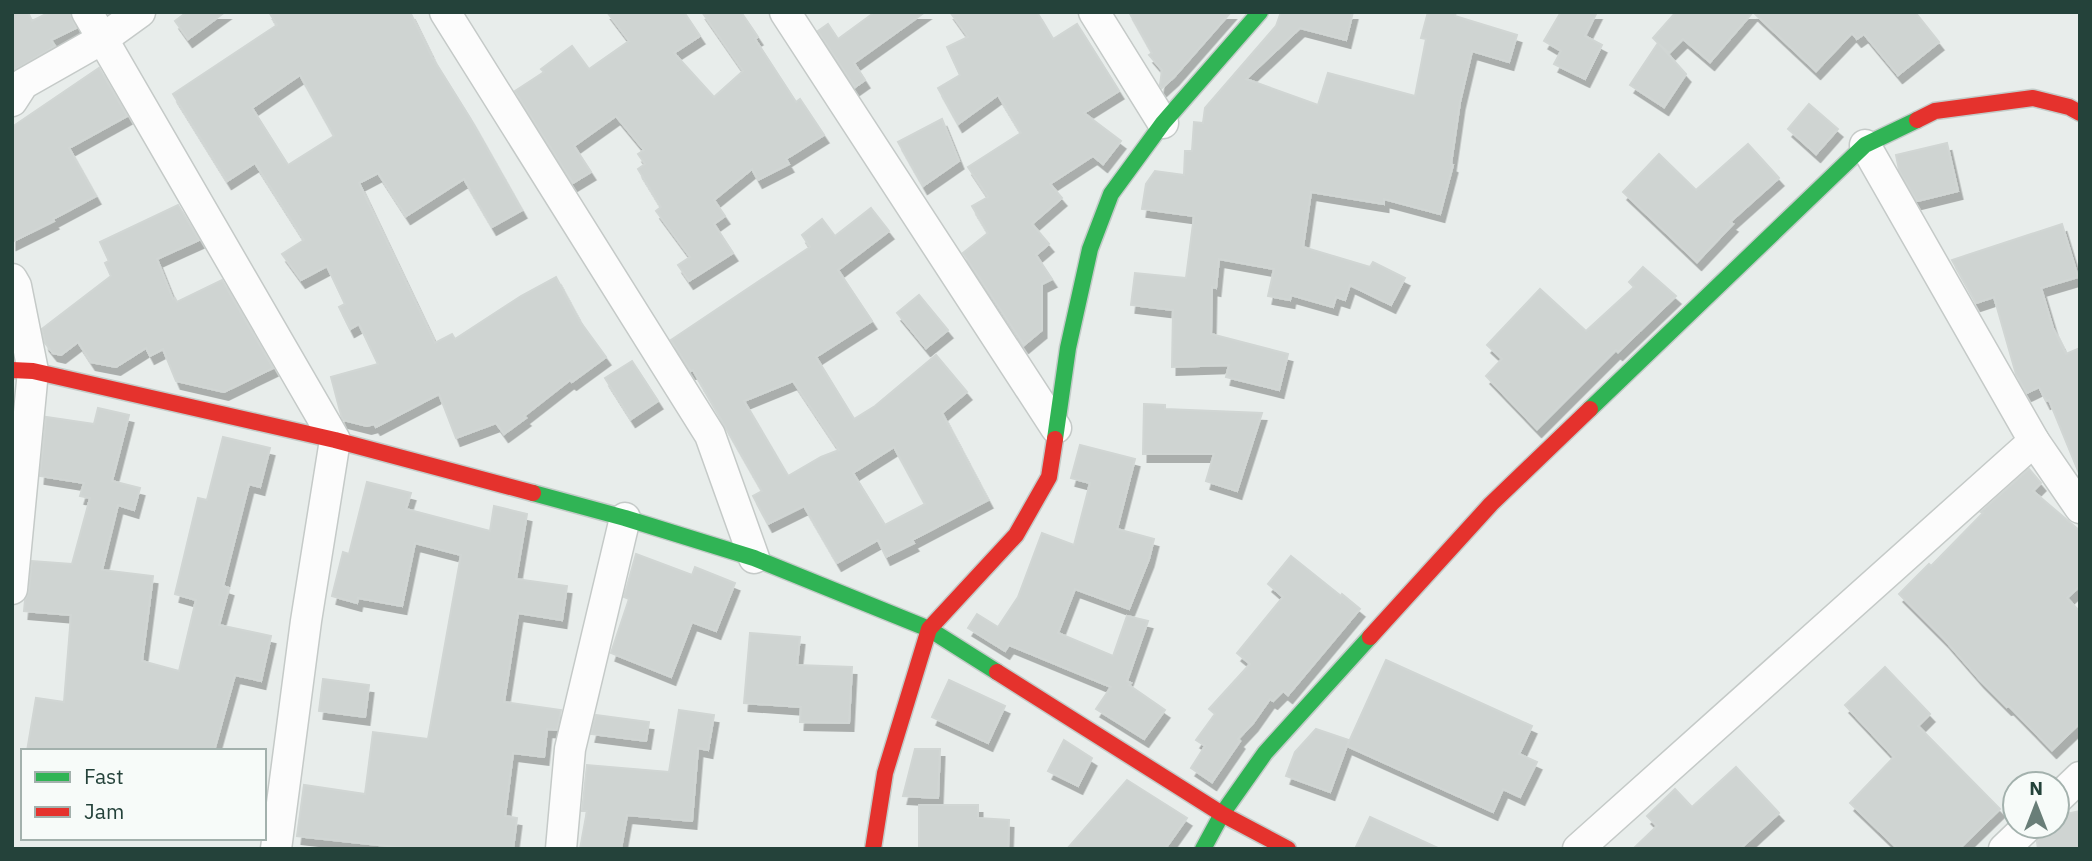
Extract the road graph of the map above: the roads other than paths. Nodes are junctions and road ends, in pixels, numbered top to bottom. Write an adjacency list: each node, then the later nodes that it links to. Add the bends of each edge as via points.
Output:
1 (87, 12): 7 (street)
2 (140, 12): 7 (street)
3 (445, 12): 19 (street, via 710,435)
4 (785, 12): 14 (street)
5 (1094, 12): 10 (street)
6 (1260, 12): 10 (street)
7 (104, 38): 8 (street, via 23,84); 15 (street)
8 (12, 101)
9 (2080, 113): 11 (street, via 2033,98 1935,111)
10 (1163, 123): 14 (street, via 1111,194 1090,249)
11 (1866, 145): 16 (street); 22 (street, via 1491,504 1265,753)
12 (12, 279): 13 (street)
13 (23, 370): 15 (street); 20 (street)
14 (1056, 428): 21 (street, via 1049,477 1016,535)
15 (335, 440): 18 (street); 23 (street)
16 (2034, 441): 17 (street); 28 (street)
17 (2080, 508)
18 (625, 518): 19 (street); 24 (street, via 570,749)
19 (754, 558): 21 (street)
20 (12, 589)
21 (929, 629): 22 (street); 25 (street, via 885,773)
22 (1222, 814): 26 (street); 27 (street)
23 (276, 849)
24 (561, 849)
25 (873, 849)
26 (1203, 849)
27 (1288, 849)
28 (1578, 849)

